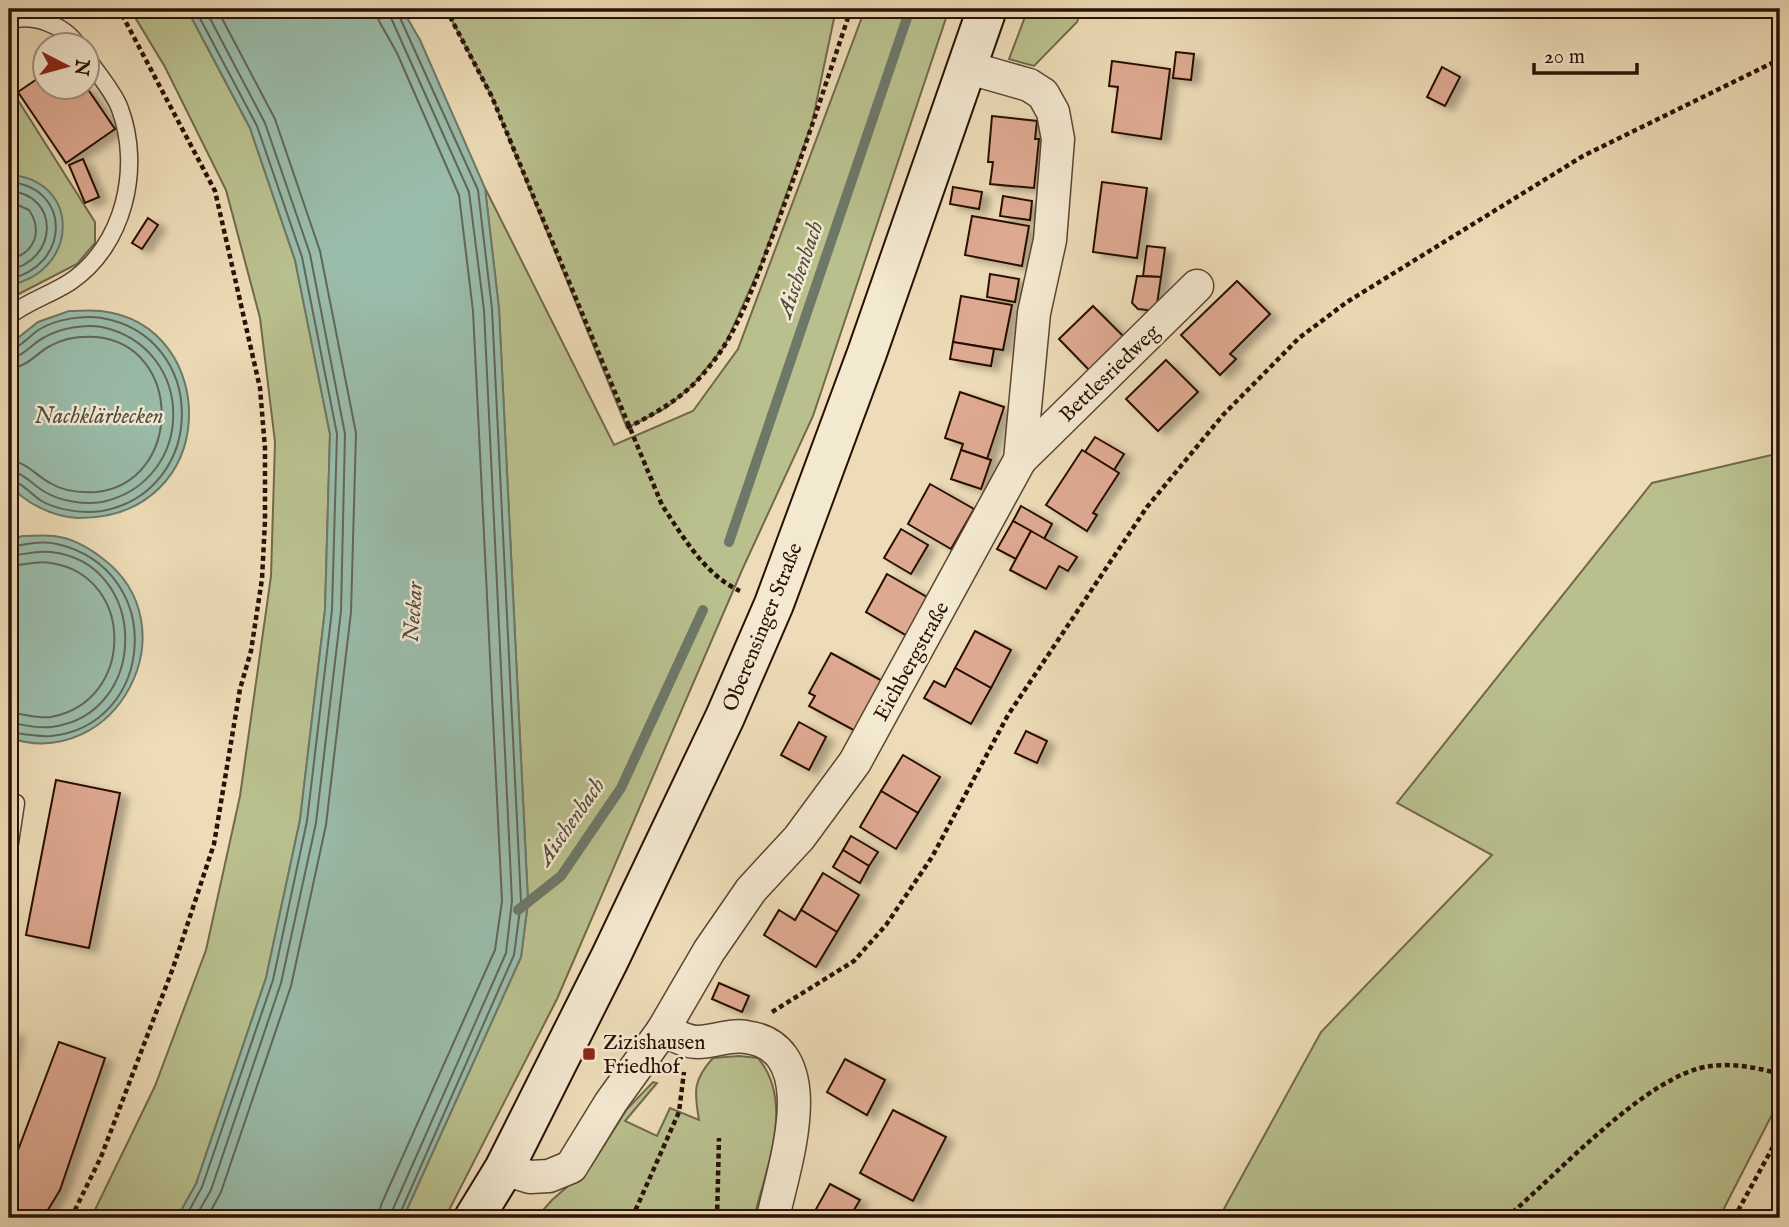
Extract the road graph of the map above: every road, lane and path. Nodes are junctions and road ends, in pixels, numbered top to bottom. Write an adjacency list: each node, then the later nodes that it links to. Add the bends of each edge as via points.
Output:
1 (119, 9): 23 (path, via 215,191 260,388 265,522 253,639 214,844 173,968 101,1157)
2 (446, 9): 12 (path, via 492,97)
3 (851, 9): 12 (path, via 781,215 734,329 692,386 666,408)
4 (987, 9): 8 (street, Oberensinger Straße)
5 (9, 21): 6 (lane, via 40,19)
6 (61, 32)
7 (1780, 59): 18 (path, via 1583,156 1347,302 1299,338 1223,415 1147,508 1008,715 932,857 886,925 854,961 772,1011)
8 (966, 67): 13 (street, Eichbergstraße, via 1029,85 1043,94 1053,112 1058,139 1050,240 1034,313); 22 (street, Oberensinger Straße, via 774,604 663,849)
9 (102, 80): 11 (lane, via 120,108 131,159 127,202 103,248 71,282)
10 (1197, 286): 13 (street, Bettlesriedweg)
11 (9, 316)
12 (627, 428): 14 (path, via 662,505 688,543 726,584)
13 (1020, 460): 17 (street, Eichbergstraße, via 855,762 799,838 751,890 709,951)
14 (741, 591)
15 (9, 801): 16 (lane, via 16,803)
16 (9, 849)
17 (673, 1035): 18 (street, via 698,1042); 22 (street, Eichbergstraße, via 611,1102 571,1167 549,1177); 25 (path, via 684,1084 679,1112)
18 (746, 1036): 27 (street, via 765,1041 784,1058 796,1099)
19 (1780, 1074): 28 (path, via 1710,1066 1657,1087)
20 (1780, 1134): 29 (path)
21 (719, 1138): 26 (path)
22 (503, 1169): 24 (street, Oberensinger Straße)
23 (71, 1218)
24 (474, 1218)
25 (632, 1218)
26 (717, 1218)
27 (773, 1218)
28 (1506, 1218)
29 (1734, 1218)

